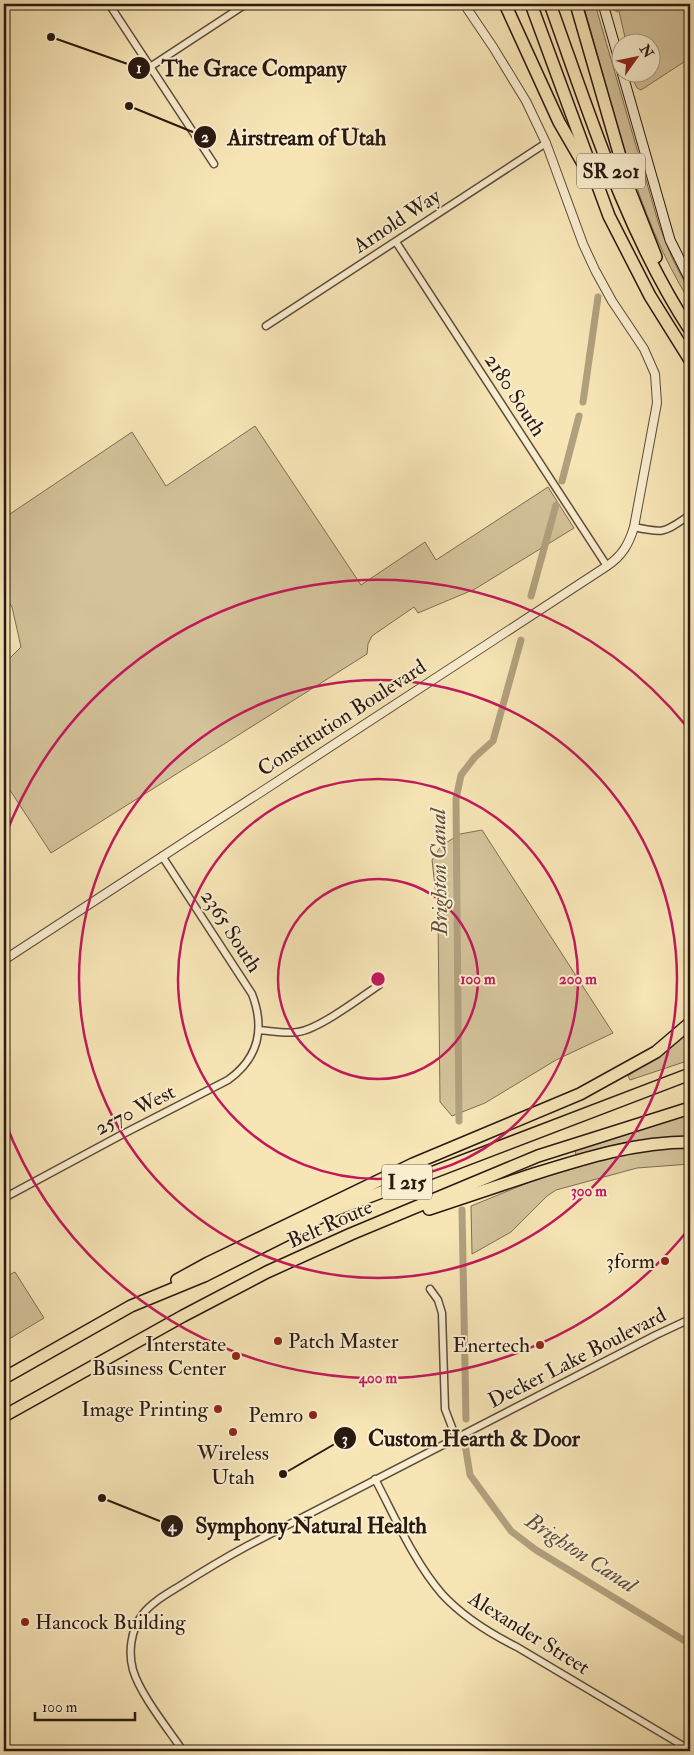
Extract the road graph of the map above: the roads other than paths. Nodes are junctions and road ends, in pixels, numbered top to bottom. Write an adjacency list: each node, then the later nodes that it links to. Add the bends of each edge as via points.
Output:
1 (109, 4): 10 (street)
2 (246, 4): 10 (street)
3 (464, 4): 12 (street, Constitution Boulevard, via 517,85)
4 (505, 4): 14 (highway, via 559,122)
5 (531, 4): 14 (highway, SR 201)
6 (550, 4): 19 (highway, SR 201, via 628,213 663,286)
7 (576, 4): 18 (highway, via 630,192 658,263)
8 (603, 4): 9 (main road)
9 (612, 36)
10 (150, 66): 13 (street)
11 (625, 82): 16 (main road, via 670,240)
12 (546, 144): 15 (street, Arnold Way); 22 (street, Constitution Boulevard, via 595,270 644,349 655,374 657,403)
13 (214, 164)
14 (609, 216): 20 (highway, SR 201, via 650,296)
15 (396, 242): 17 (street, Arnold Way); 23 (street, 2180 South)
16 (690, 280)
17 (266, 326)
18 (690, 326)
19 (690, 330)
20 (690, 360)
21 (690, 515): 22 (street, via 665,531)
22 (634, 527): 23 (street, Constitution Boulevard, via 623,552)
23 (607, 566): 24 (street, Constitution Boulevard)
24 (162, 856): 25 (street, Constitution Boulevard); 28 (street, 2365 South, via 249,988 258,1011)
25 (4, 960)
26 (379, 985): 28 (street, via 308,1030 292,1033)
27 (690, 1023): 35 (highway, via 656,1052 580,1094 412,1164 208,1263)
28 (259, 1030): 32 (street, 2570 West, via 250,1058 228,1080)
29 (690, 1074): 35 (highway, Belt Route / I 215, via 336,1209 204,1276)
30 (690, 1108): 33 (highway, Belt Route / I 215, via 538,1156)
31 (690, 1142): 33 (highway, via 595,1154)
32 (4, 1198)
33 (351, 1234): 38 (highway, Belt Route / I 215, via 259,1276)
34 (430, 1289): 39 (street, via 442,1313 444,1409)
35 (131, 1306): 37 (highway, Belt Route / I 215)
36 (690, 1319): 39 (street, Decker Lake Boulevard)
37 (4, 1378)
38 (4, 1416)
39 (456, 1438): 40 (street, Decker Lake Boulevard)
40 (375, 1479): 41 (street, Alexander Street, via 423,1569 443,1595 465,1615); 42 (street, Decker Lake Boulevard, via 213,1564 154,1603 143,1614 130,1647 133,1671)
41 (690, 1750)
42 (183, 1751)

